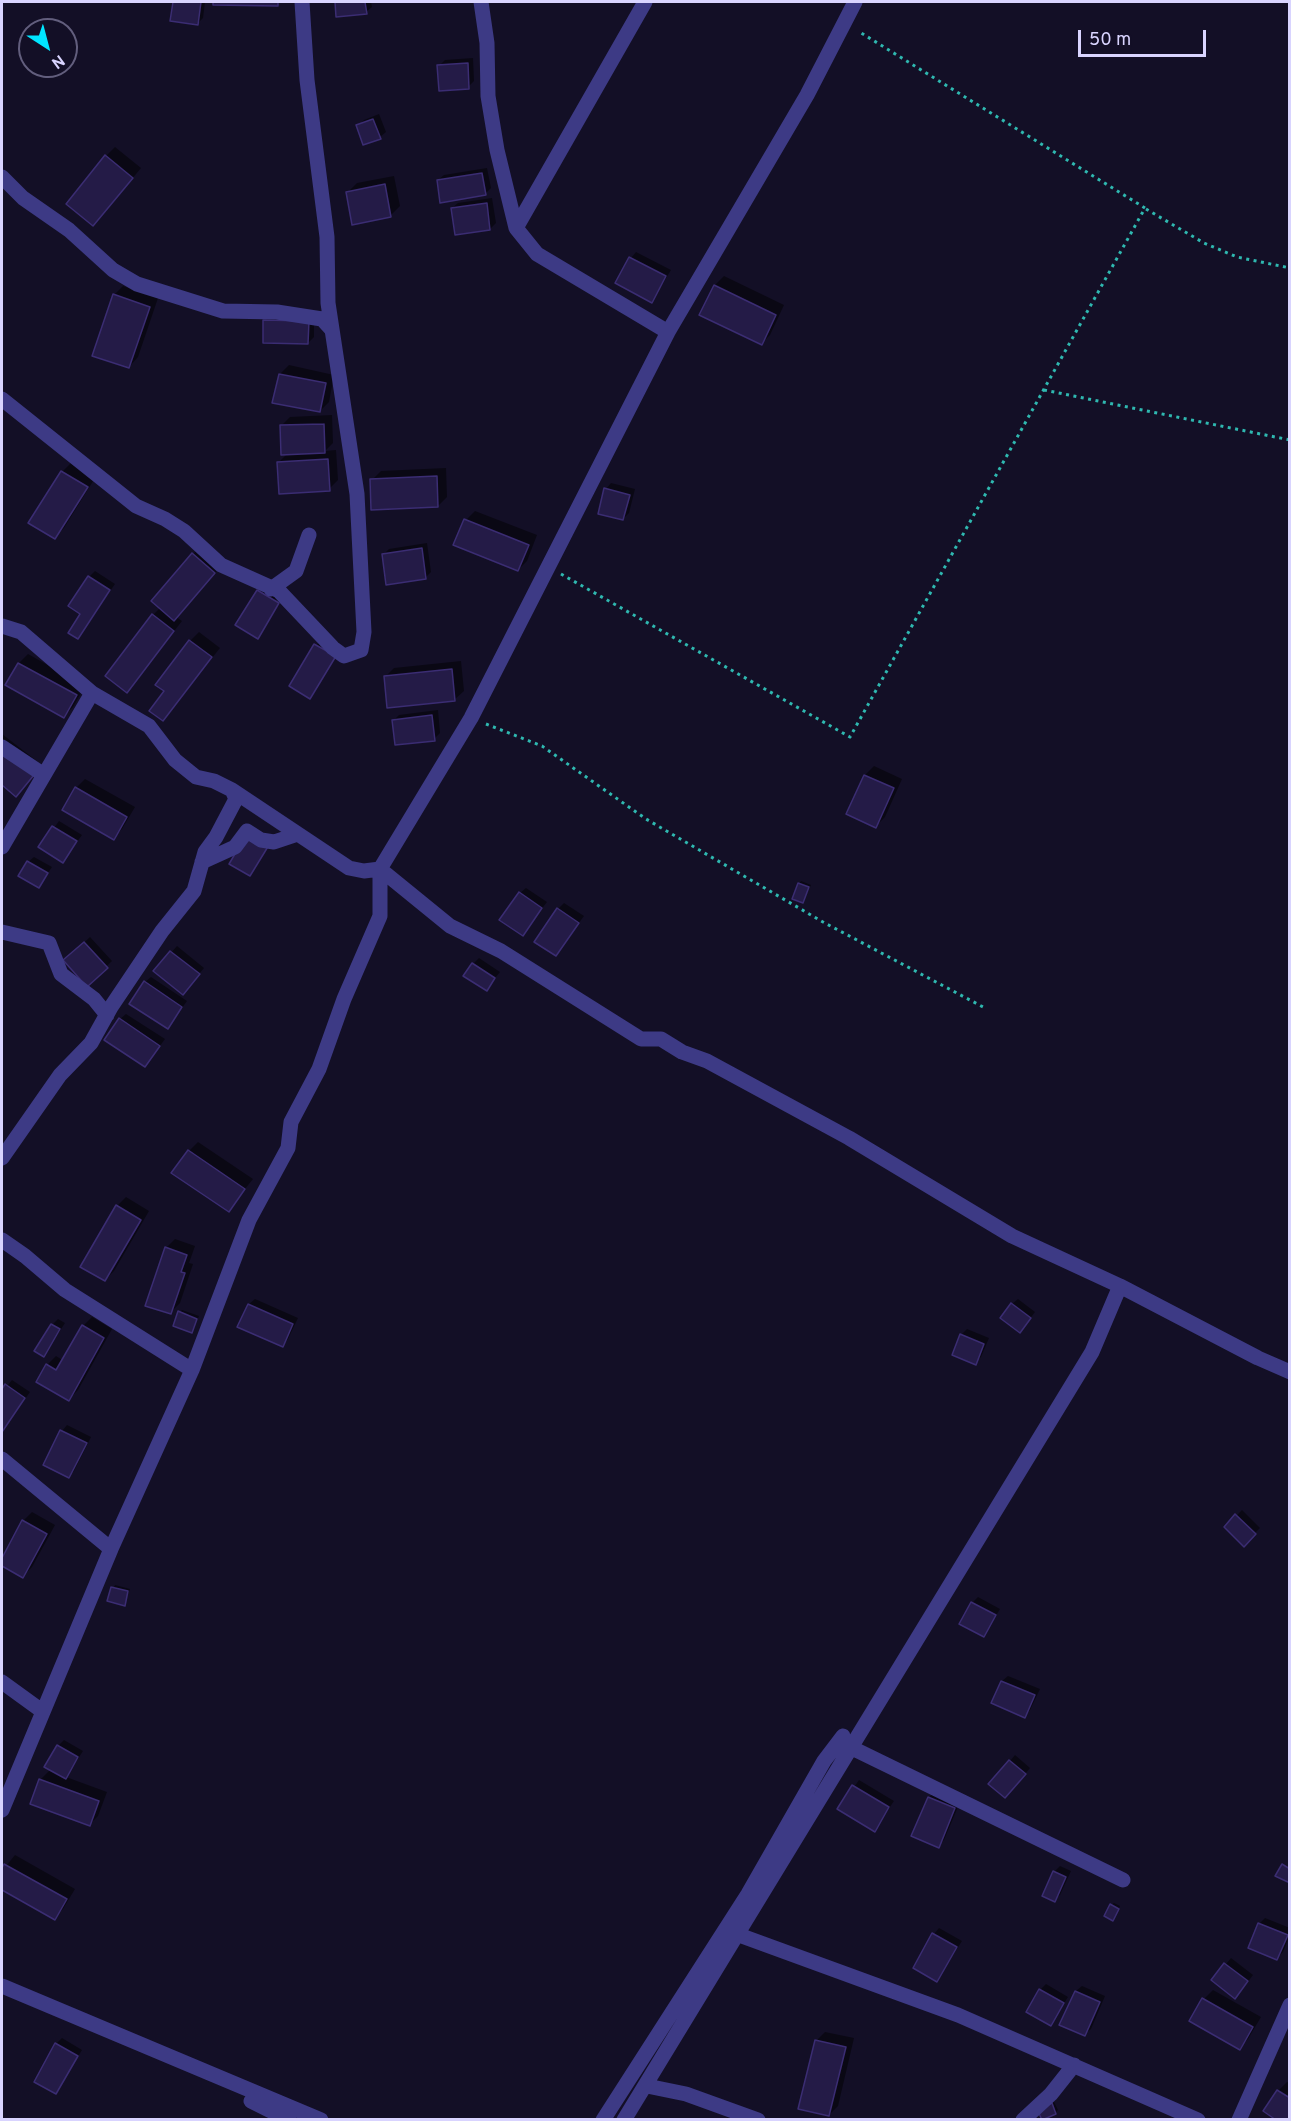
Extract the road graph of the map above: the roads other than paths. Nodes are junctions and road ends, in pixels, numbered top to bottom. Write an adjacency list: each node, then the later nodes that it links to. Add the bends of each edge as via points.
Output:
1 (302, 2): 7 (street, via 307,80 327,237)
2 (481, 2): 6 (street, via 488,96)
3 (645, 2): 6 (street)
4 (855, 2): 8 (street, via 807,95)
5 (2, 177): 7 (street, via 113,270 137,284 223,311 277,312 322,320)
6 (516, 228): 8 (street, via 537,254)
7 (332, 330): 11 (street, via 357,494 364,632 361,650 344,656 279,591)
8 (668, 332): 20 (street, via 471,718)
9 (2, 399): 11 (street, via 136,506 184,531 220,565)
10 (309, 535): 11 (street, via 296,571)
11 (271, 590)
12 (2, 626): 13 (street, via 21,632)
13 (92, 693): 15 (street); 16 (street, via 148,726 175,760 196,777)
14 (2, 747): 15 (street)
15 (44, 775): 18 (street)
16 (232, 790): 17 (street); 19 (street, via 236,799)
17 (298, 834): 19 (street, via 274,842 261,840 248,831 235,847); 20 (street, via 349,868)
18 (2, 847)
19 (202, 862): 22 (street, via 194,891 174,913)
20 (380, 869): 25 (street, via 450,926 501,951 641,1039 661,1039 682,1052 707,1060 849,1138 1012,1236); 26 (street, via 380,916 344,999 320,1069 291,1122 288,1148 249,1220)
21 (2, 932): 22 (street, via 49,943 62,974 94,999)
22 (107, 1015): 23 (street, via 91,1043 60,1076)
23 (2, 1158)
24 (2, 1240): 26 (street, via 64,1290)
25 (1120, 1286): 27 (street); 32 (street, via 1092,1352)
26 (192, 1370): 29 (street)
27 (1290, 1372)
28 (2, 1459): 29 (street)
29 (111, 1549): 31 (street)
30 (2, 1682): 31 (street)
31 (42, 1711): 33 (street)
32 (847, 1742): 34 (street); 35 (street); 40 (street, via 824,1761 748,1894)
33 (2, 1810)
34 (1123, 1880)
35 (739, 1935): 39 (street, via 958,2015); 41 (street)
36 (2, 1986): 44 (street)
37 (2, 1994): 43 (street, via 204,2078)
38 (1290, 2005): 50 (street)
39 (1074, 2065): 48 (street); 49 (street)
40 (631, 2078): 42 (street); 45 (street)
41 (647, 2086): 46 (street); 47 (street, via 686,2094)
42 (733, 2102)
43 (289, 2120)
44 (321, 2120)
45 (603, 2120)
46 (624, 2120)
47 (758, 2120)
48 (1023, 2120)
49 (1198, 2120)
50 (1239, 2120)

